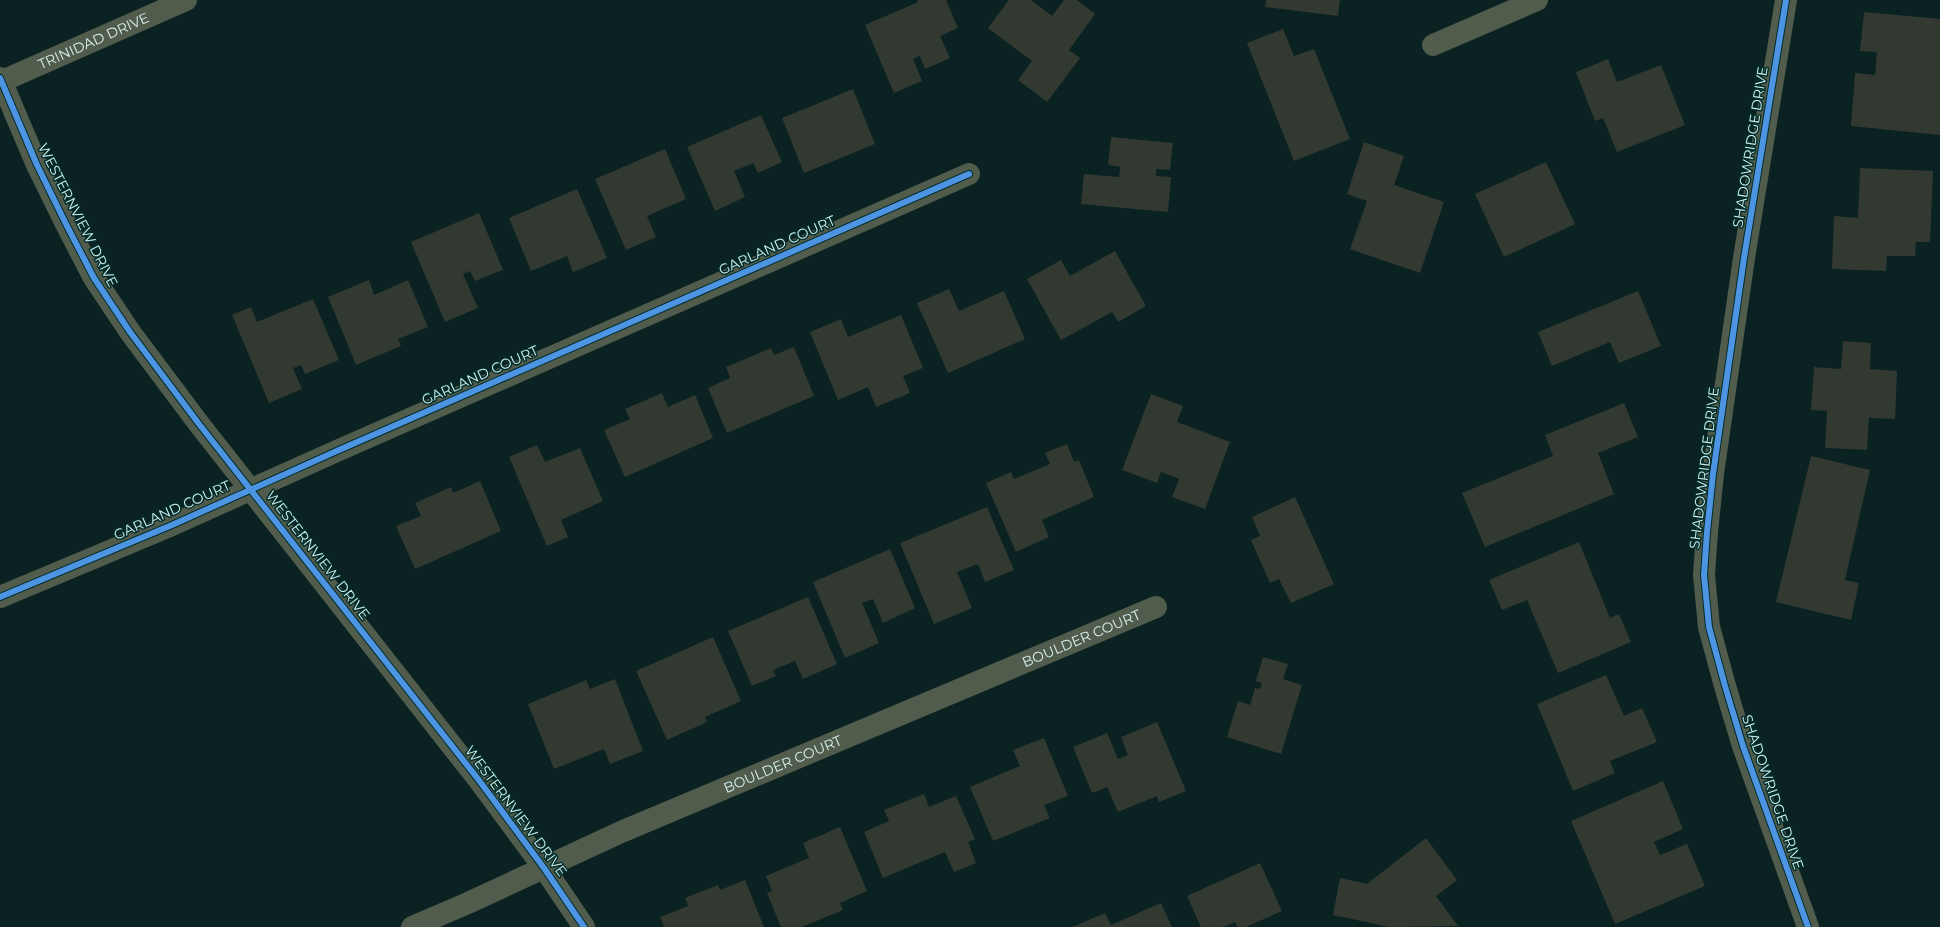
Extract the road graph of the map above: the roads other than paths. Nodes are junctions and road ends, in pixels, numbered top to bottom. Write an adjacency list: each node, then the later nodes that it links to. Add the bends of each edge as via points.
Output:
1 (186, 0): 5 (street, TRINIDAD DRIVE)
2 (1537, 0): 4 (street)
3 (1786, 0): 13 (street, SHADOWRIDGE DRIVE, via 1745,251 1713,474 1704,575 1710,627 1724,686)
4 (1434, 45)
5 (0, 80): 7 (street, WESTERNVIEW DRIVE, via 37,166 94,278 130,332)
6 (969, 174): 7 (street, GARLAND COURT)
7 (250, 489): 8 (street, GARLAND COURT, via 172,525); 10 (street, WESTERNVIEW DRIVE, via 478,779)
8 (0, 597)
9 (1156, 607): 10 (street, BOULDER COURT, via 621,832)
10 (544, 868): 11 (street, BOULDER COURT); 12 (street, WESTERNVIEW DRIVE)
11 (412, 927)
12 (584, 927)
13 (1808, 927)

